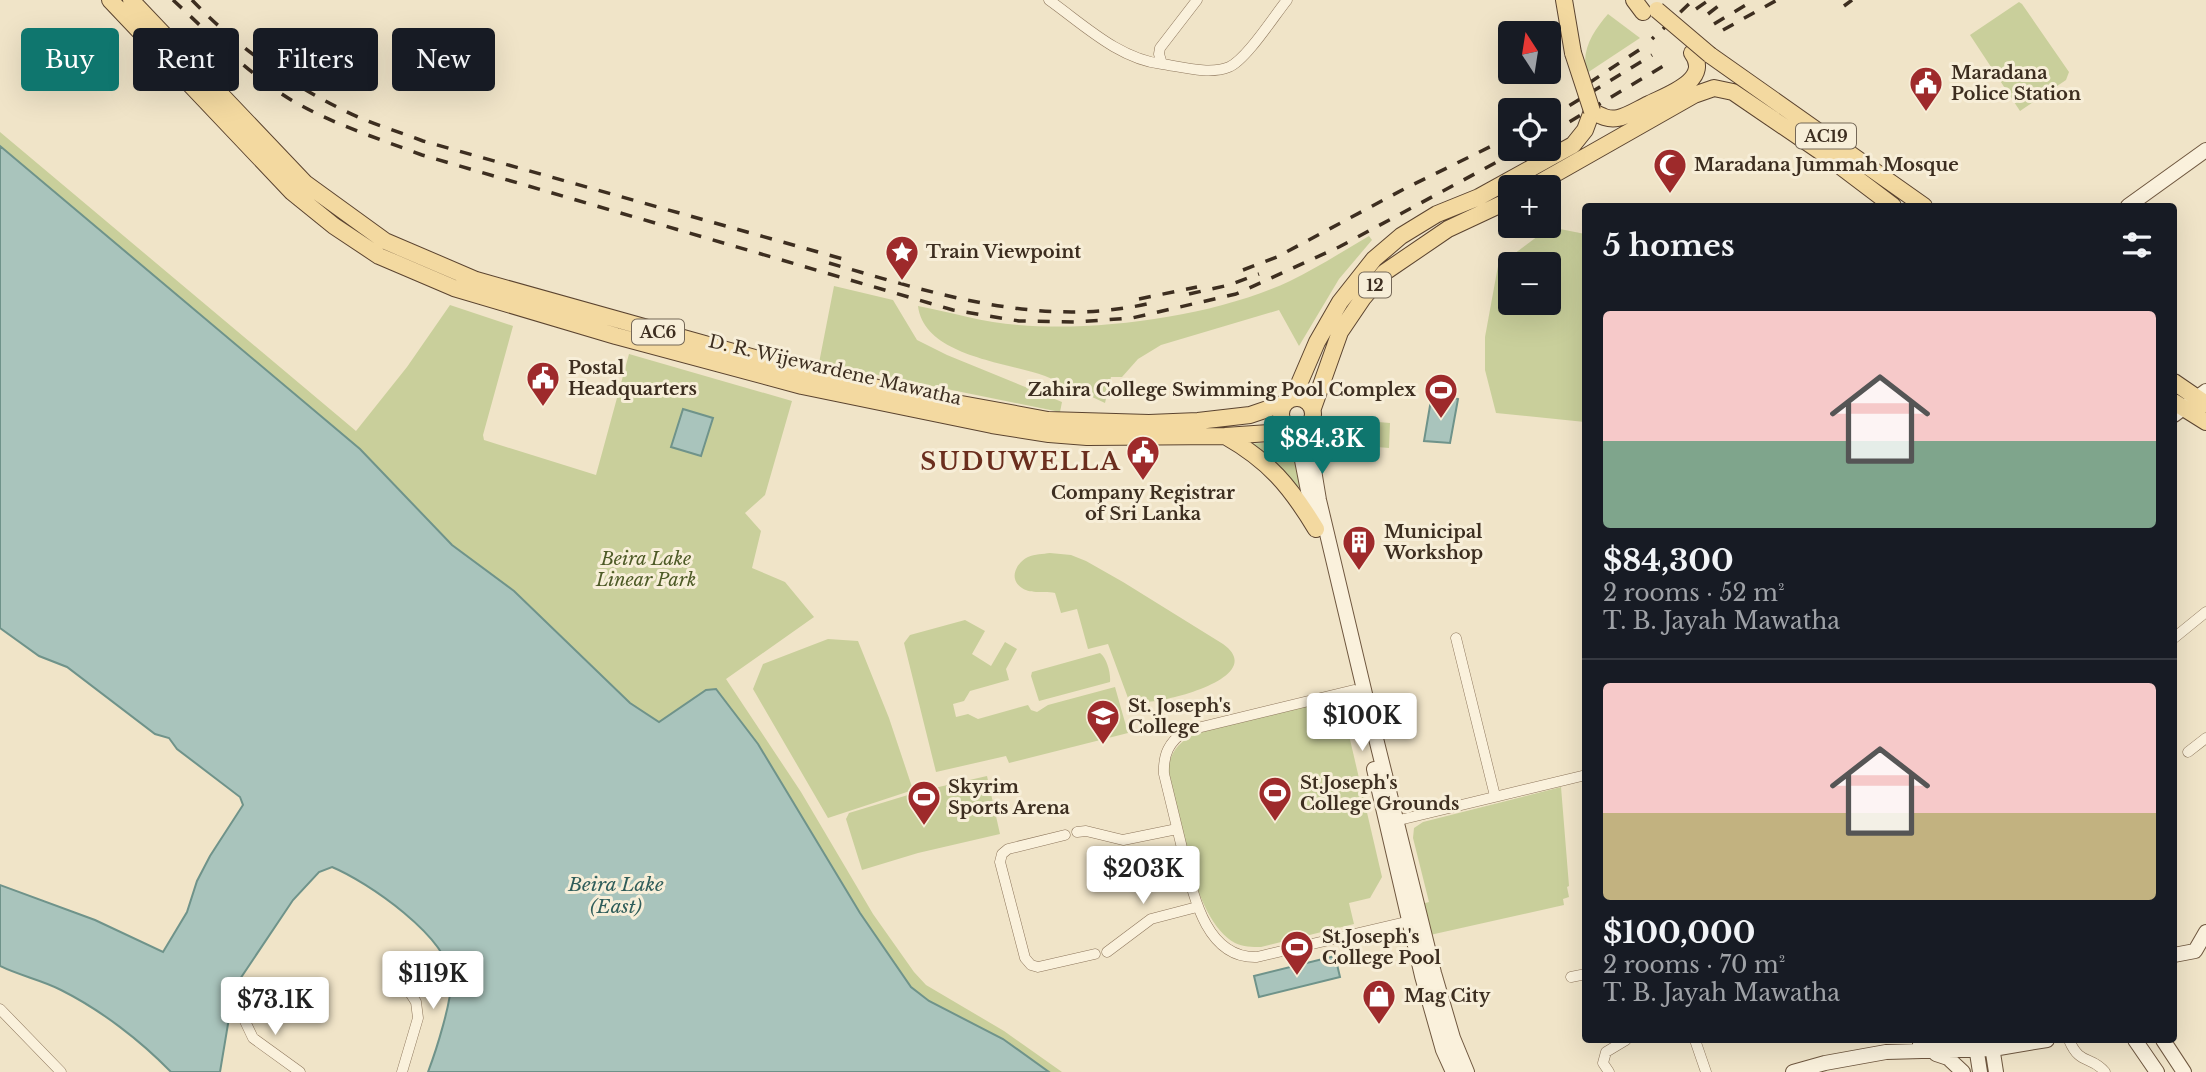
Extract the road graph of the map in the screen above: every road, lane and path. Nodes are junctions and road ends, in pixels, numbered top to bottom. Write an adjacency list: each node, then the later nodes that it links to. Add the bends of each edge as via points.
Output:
1 (110, 0): 19 (main road, D. R. Wijewardene Mawatha / AC6, via 292,192 379,256 454,288 616,336)
2 (131, 0): 19 (main road, D. R. Wijewardene Mawatha / AC6, via 305,183 385,241 476,280)
3 (1049, 0): 8 (street, via 1130,56)
4 (1197, 0): 8 (street, via 1160,48)
5 (1287, 0): 8 (street, via 1240,59 1228,67)
6 (1564, 0): 10 (main road, bridge, via 1573,53)
7 (1647, 6): 9 (main road, via 1696,59); 14 (main road, AC19, bridge)
8 (1162, 64)
9 (1690, 90): 10 (main road, via 1620,118 1605,118); 12 (main road); 13 (main road, AC19, via 1733,92)
10 (1592, 111): 17 (main road, via 1573,145)
11 (2206, 150): 15 (main road)
12 (1552, 175)
13 (1889, 203)
14 (1920, 203)
15 (2132, 203)
16 (1498, 206): 18 (main road, 12, via 1448,229)
17 (1401, 236): 18 (main road); 22 (main road, via 1374,259 1340,302)
18 (1413, 253): 26 (main road, 12, via 1385,272 1340,332)
19 (803, 379): 24 (main road, D. R. Wijewardene Mawatha / AC6)
20 (2177, 384): 21 (main road)
21 (2203, 397): 23 (main road)
22 (1289, 400): 24 (main road, D. R. Wijewardene Mawatha / AC6, via 1250,415 1149,423); 26 (main road, via 1305,400); 26 (main road, via 1280,414 1282,421)
23 (2177, 409): 25 (main road)
24 (993, 418): 27 (main road, D. R. Wijewardene Mawatha / AC6, via 1049,434 1087,437)
25 (2206, 422)
26 (1302, 423): 27 (main road, D. R. Wijewardene Mawatha / AC6, via 1269,433); 28 (main road); 37 (main road)
27 (1225, 436): 28 (main road, via 1264,461 1282,479)
28 (1315, 529): 32 (main road)
29 (2204, 617): 30 (street)
30 (2177, 636)
31 (1456, 638): 36 (street)
32 (1354, 690): 37 (main road); 38 (street, via 1185,730 1173,739 1163,764)
33 (2206, 738): 34 (street)
34 (2188, 752)
35 (1582, 776): 36 (street)
36 (1496, 796): 37 (street)
37 (1392, 821): 42 (main road); 65 (main road, via 1453,1038)
38 (1177, 829): 39 (street, via 1124,839); 41 (street)
39 (1077, 832)
40 (1065, 835): 46 (street, via 1008,849 1000,862 1025,958 1031,965)
41 (1197, 907): 42 (street, via 1223,945 1244,957); 45 (street, via 1151,919)
42 (1410, 921): 64 (main road, via 1443,1050)
43 (2206, 932): 44 (main road)
44 (2201, 950): 47 (main road)
45 (1107, 951)
46 (1095, 954)
47 (2177, 954)
48 (389, 960): 63 (street, via 416,1002 418,1018)
49 (1582, 975): 50 (street)
50 (1571, 977)
51 (247, 999): 62 (street, via 243,1017 253,1038)
52 (0, 1009): 61 (street)
53 (1621, 1043): 66 (street, via 1606,1052 1604,1063)
54 (1696, 1043): 67 (street)
55 (2071, 1043): 72 (street, via 2083,1060)
56 (2137, 1043): 73 (main road)
57 (2166, 1043): 74 (main road)
58 (1992, 1044): 60 (main road); 71 (main road)
59 (1927, 1045): 60 (main road); 68 (main road); 69 (main road)
60 (1975, 1045): 70 (main road)
61 (61, 1072)
62 (300, 1072)
63 (402, 1072)
64 (1453, 1072)
65 (1467, 1072)
66 (1609, 1072)
67 (1706, 1072)
68 (1793, 1072)
69 (1963, 1072)
70 (1980, 1072)
71 (1996, 1072)
72 (2105, 1072)
73 (2157, 1072)
74 (2184, 1072)

